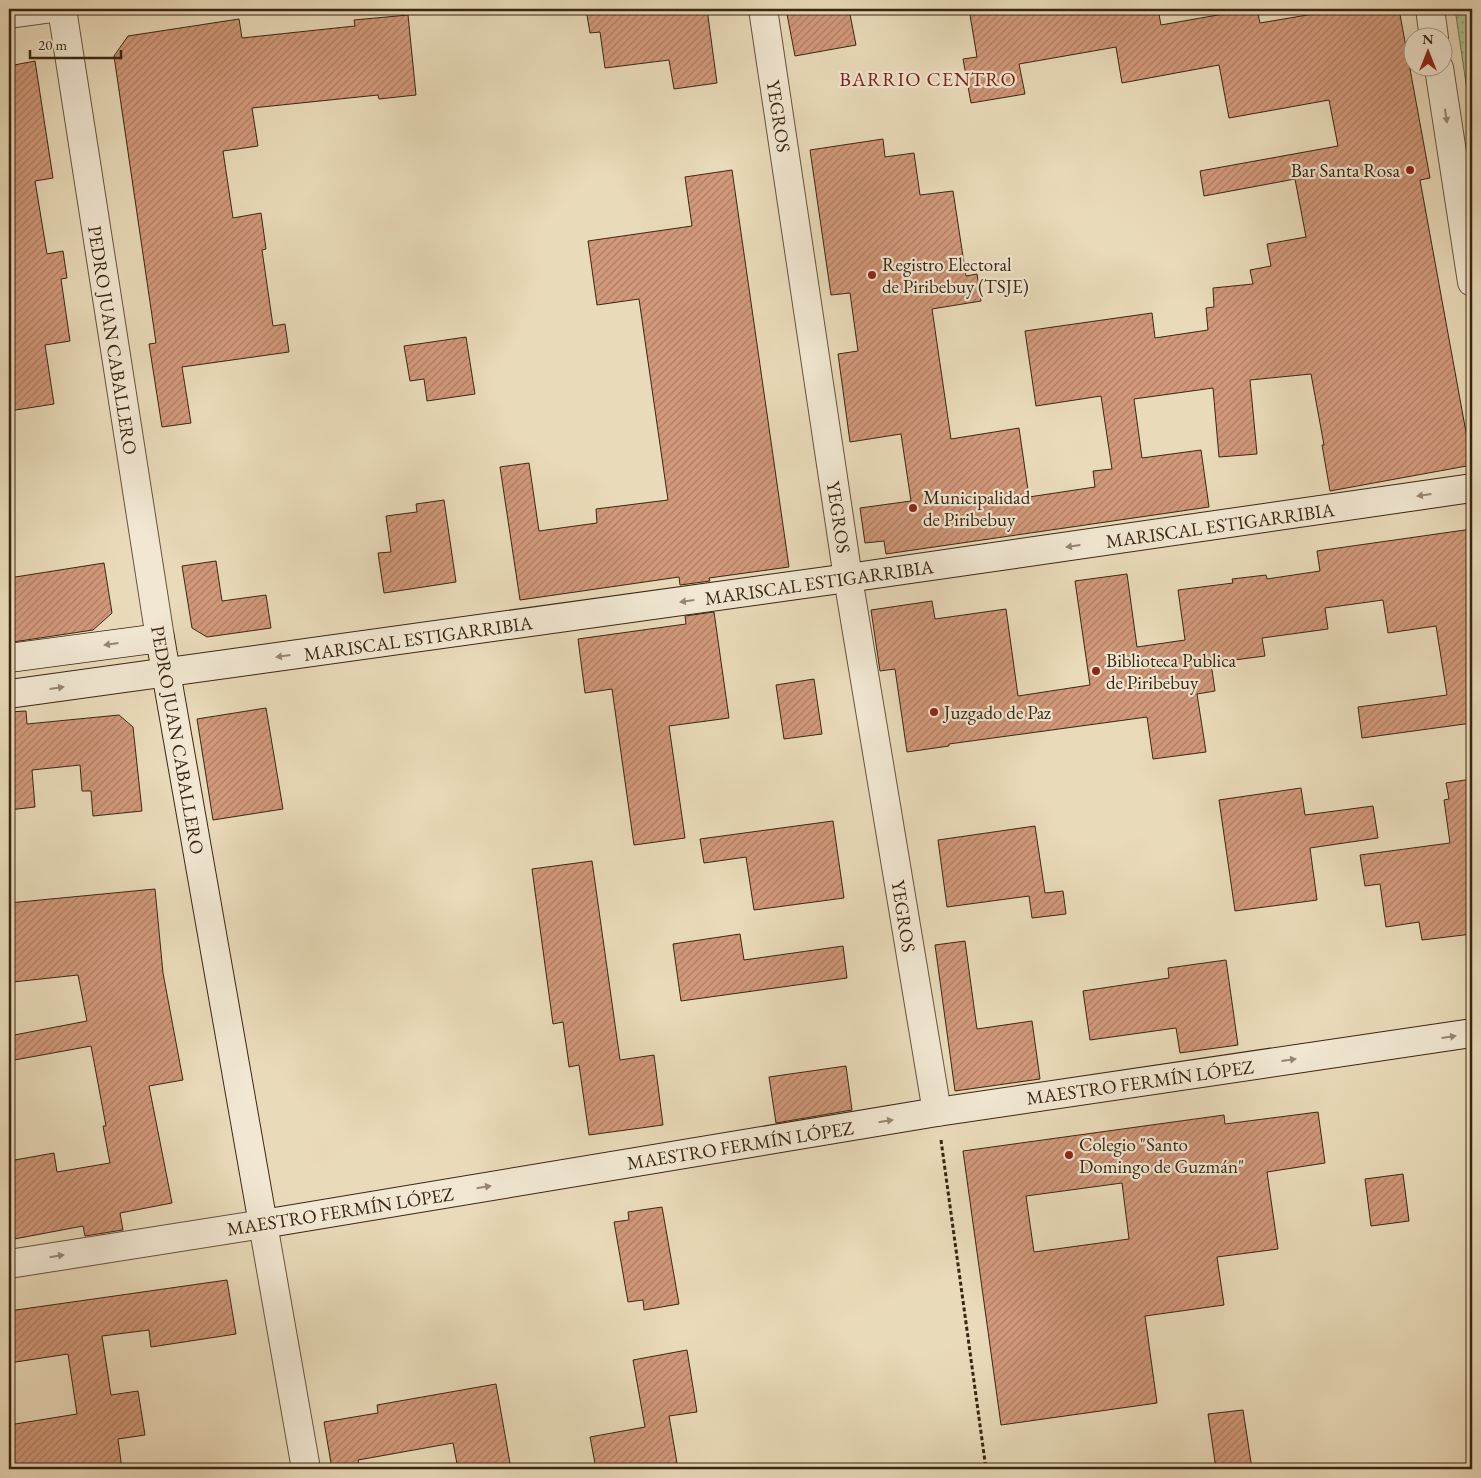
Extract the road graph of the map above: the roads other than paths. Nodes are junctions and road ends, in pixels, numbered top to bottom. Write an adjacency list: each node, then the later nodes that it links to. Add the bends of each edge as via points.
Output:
1 (46, 9): 5 (street)
2 (62, 9): 11 (street, PEDRO JUAN CABALLERO)
3 (763, 9): 10 (street, YEGROS)
4 (1430, 9): 6 (street)
5 (9, 14)
6 (1433, 28)
7 (1441, 78): 8 (street, one-way to 8)
8 (1472, 282)
9 (1472, 488): 10 (street, MARISCAL ESTIGARRIBIA, one-way to 10)
10 (848, 578): 13 (street, MARISCAL ESTIGARRIBIA, one-way to 13); 16 (street, YEGROS)
11 (160, 638): 12 (street, one-way to 12); 13 (street, PEDRO JUAN CABALLERO)
12 (9, 658)
13 (166, 672): 14 (street, MARISCAL ESTIGARRIBIA, one-way to 13); 17 (street, PEDRO JUAN CABALLERO)
14 (9, 694)
15 (1472, 1034): 16 (street, MAESTRO FERMÍN LÓPEZ, one-way to 15)
16 (937, 1112): 17 (street, MAESTRO FERMÍN LÓPEZ, one-way to 16)
17 (263, 1224): 18 (street, MAESTRO FERMÍN LÓPEZ, one-way to 17); 19 (street, PEDRO JUAN CABALLERO)
18 (9, 1264)
19 (306, 1469)

